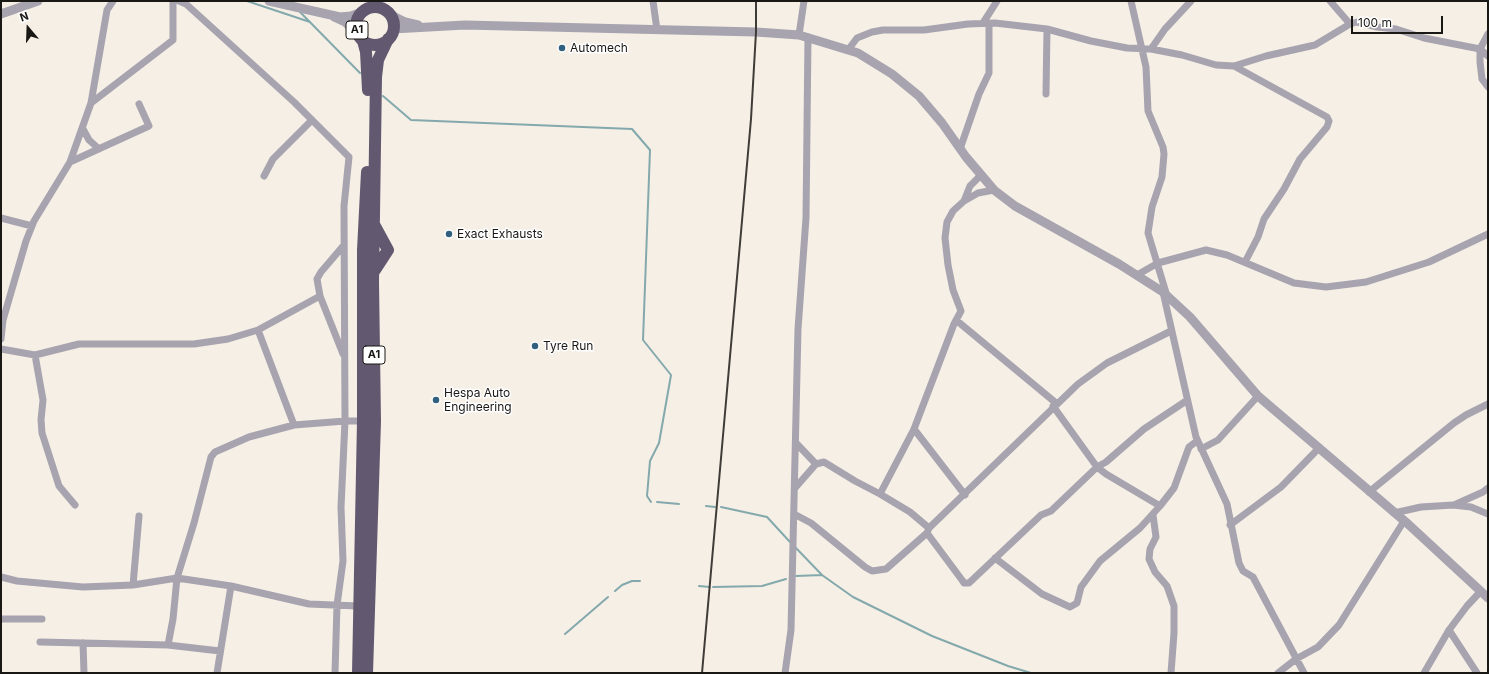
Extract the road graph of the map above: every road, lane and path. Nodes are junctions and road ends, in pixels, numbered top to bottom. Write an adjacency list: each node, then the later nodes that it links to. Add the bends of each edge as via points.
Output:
1 (38, 1): 14 (street)
2 (113, 1): 34 (street, via 107,10)
3 (174, 1): 34 (street, via 173,40)
4 (179, 1): 36 (street, via 186,4)
5 (269, 1): 15 (street)
6 (653, 1): 19 (street)
7 (804, 1): 23 (street)
8 (998, 1): 16 (street)
9 (1131, 1): 26 (street)
10 (1191, 1): 27 (street, via 1164,29)
11 (1330, 1): 17 (street)
12 (365, 8): 13 (highway, A1); 15 (street, via 351,16); 24 (highway, A1, via 356,22)
13 (385, 8): 18 (street, via 405,22); 21 (highway, via 393,21)
14 (1, 14)
15 (326, 14): 24 (street, via 345,22)
16 (986, 23): 20 (street); 29 (street, via 924,30 872,32 858,38); 39 (street, via 988,76)
17 (1350, 24): 28 (street, via 1359,22); 31 (street, via 1315,45)
18 (421, 26): 19 (street); 21 (street)
19 (657, 30): 23 (street)
20 (1047, 30): 26 (street, via 1127,48); 33 (street)
21 (390, 34): 24 (highway, A1, via 376,44); 67 (highway, A1, via 378,60 376,77)
22 (1488, 34): 28 (street)
23 (799, 35): 25 (street)
24 (360, 37): 67 (highway, A1, via 366,52 368,85 363,250)
25 (808, 37): 29 (street); 71 (street, via 806,218 798,329)
26 (1142, 48): 27 (street); 50 (street, via 1146,67 1148,111 1164,147 1162,177 1149,224 1150,242)
27 (1151, 49): 31 (street, via 1216,65)
28 (1480, 49): 30 (street); 32 (street, via 1482,79)
29 (848, 50): 39 (street, via 876,63 906,85 932,110)
30 (1488, 56)
31 (1234, 66): 49 (street, via 1330,121 1300,159 1264,219)
32 (1488, 87)
33 (1046, 94)
34 (91, 103): 37 (street)
35 (139, 104): 38 (street, via 150,126)
36 (312, 120): 42 (street, via 273,159); 48 (street, via 349,157 344,206)
37 (83, 129): 38 (street, via 89,140); 40 (street)
38 (99, 149): 40 (street)
39 (960, 149): 41 (street)
40 (70, 162): 46 (street)
41 (981, 175): 43 (street); 44 (street, via 970,186)
42 (264, 176)
43 (994, 190): 44 (street); 51 (street, via 1015,206)
44 (964, 201): 55 (street, via 953,211 947,222 945,238 953,290 961,311)
45 (1, 218): 46 (street)
46 (32, 226): 54 (street)
47 (1488, 234): 49 (street, via 1429,262 1366,282 1326,287 1294,283)
48 (344, 245): 53 (street, via 317,277); 61 (street)
49 (1245, 262): 50 (street, via 1206,250)
50 (1158, 263): 51 (street); 52 (street)
51 (1137, 275): 52 (street)
52 (1165, 294): 57 (street); 62 (street, via 1190,317)
53 (320, 296): 56 (street); 61 (street)
54 (2, 320): 58 (street)
55 (956, 320): 65 (street); 69 (street)
56 (258, 330): 60 (street, via 207,343 78,344); 68 (street)
57 (1171, 331): 63 (street); 65 (street, via 1092,372)
58 (1, 339)
59 (1, 349): 60 (street)
60 (35, 355): 81 (street, via 43,400 40,420 42,432 59,486)
61 (344, 358): 66 (street)
62 (1258, 396): 72 (street); 73 (street, via 1218,440)
63 (1186, 401): 70 (street); 75 (street, via 1144,429)
64 (1488, 404): 78 (street, via 1454,423)
65 (1055, 405): 75 (street); 80 (street)
66 (345, 421): 67 (street); 68 (street); 99 (street, via 341,507 343,561)
67 (369, 421): 100 (highway, A1); 113 (highway, A1)
68 (294, 425): 94 (street, via 249,437 221,448 211,457)
69 (914, 430): 79 (street); 80 (street)
70 (1197, 441): 73 (street); 83 (street, via 1189,447 1174,488)
71 (796, 443): 74 (street); 76 (street)
72 (1319, 448): 78 (street); 90 (street, via 1281,487)
73 (1201, 449): 90 (street, via 1227,504)
74 (816, 464): 76 (street); 79 (street, via 824,462)
75 (1097, 467): 83 (street); 92 (street, via 1051,511 1041,515)
76 (795, 488): 85 (street)
77 (1488, 488): 82 (street)
78 (1369, 492): 84 (street)
79 (880, 494): 91 (street, via 910,512)
80 (965, 495): 91 (street)
81 (76, 505)
82 (1453, 505): 84 (street, via 1421,507); 86 (street, via 1471,507)
83 (1160, 506): 87 (street)
84 (1394, 513): 89 (street)
85 (794, 514): 91 (street, via 811,523 872,571 890,567); 114 (street, via 791,630)
86 (1488, 514)
87 (1153, 515): 92 (street, via 1100,562 1081,587 1077,603 1070,606 1042,594); 115 (street, via 1156,537 1150,549 1149,559 1155,572 1167,586 1174,606)
88 (139, 516): 95 (street)
89 (1404, 521): 97 (street); 108 (street, via 1340,625 1318,647)
90 (1230, 525): 108 (street, via 1240,567 1253,578)
91 (928, 531): 92 (street, via 964,583 971,581)
92 (995, 558)
93 (1, 577): 95 (street, via 17,582 64,586)
94 (177, 578): 95 (street); 96 (street); 106 (street)
95 (133, 585)
96 (232, 586): 99 (street, via 309,604); 107 (street)
97 (1481, 591): 98 (street); 103 (street)
98 (1488, 598)
99 (337, 605): 100 (street); 111 (street)
100 (358, 606): 112 (highway, A1)
101 (1, 619): 102 (street)
102 (42, 619)
103 (1449, 630): 118 (street); 119 (street)
104 (40, 642): 105 (street)
105 (83, 642): 106 (street); 109 (street)
106 (168, 645): 107 (street)
107 (220, 651): 110 (street)
108 (1296, 659): 116 (street); 117 (street)
109 (84, 673)
110 (217, 673)
111 (335, 673)
112 (358, 673)
113 (367, 673)
114 (785, 673)
115 (1170, 673)
116 (1278, 673)
117 (1304, 673)
118 (1424, 673)
119 (1477, 673)

